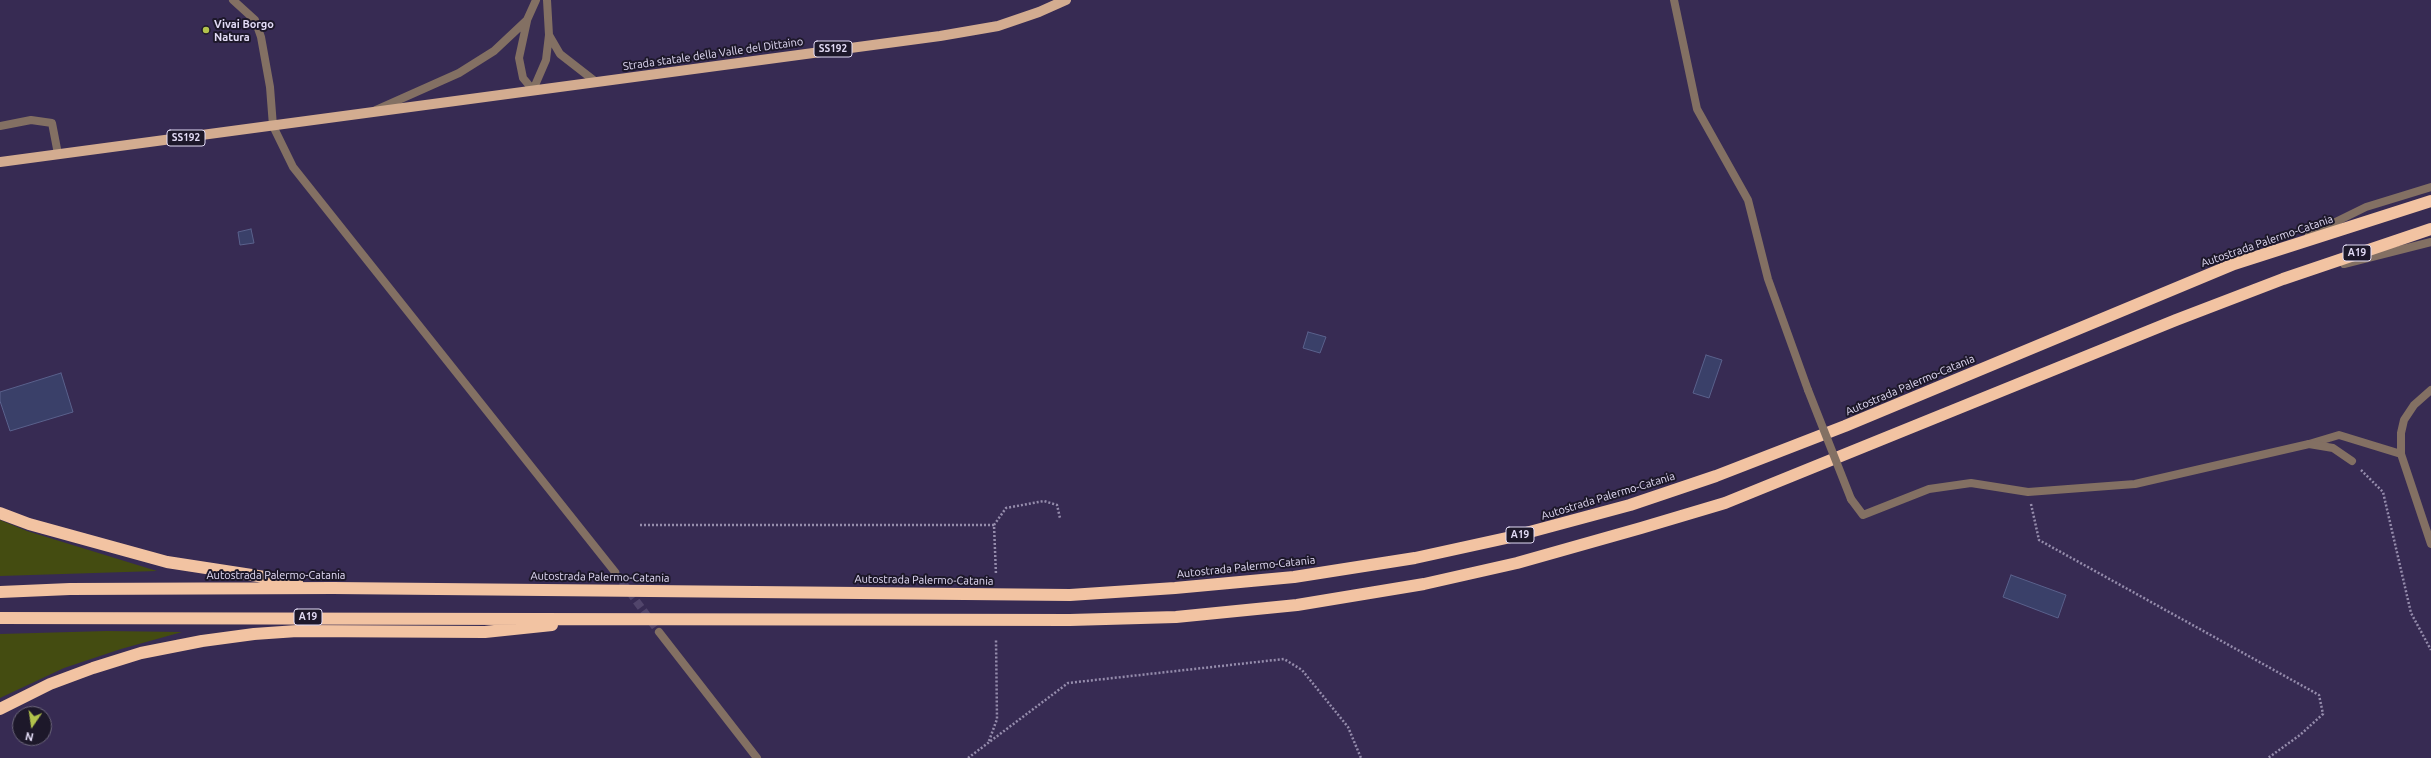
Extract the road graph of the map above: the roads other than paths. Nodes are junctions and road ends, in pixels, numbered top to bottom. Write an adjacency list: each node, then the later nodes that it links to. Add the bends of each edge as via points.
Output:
1 (233, 0): 12 (street, via 255,20 270,87)
2 (536, 0): 6 (street)
3 (547, 0): 7 (street)
4 (1066, 0): 8 (main road, Strada statale della Valle del Dittaino / SS192, via 998,26 955,34)
5 (1674, 0): 22 (street, bridge, via 1697,109 1748,200 1768,279 1808,390 1851,499 1863,515 1929,489 1971,483 2028,492 2135,484)
6 (527, 20): 9 (street, via 519,58 523,78); 10 (street, via 494,51 459,73)
7 (549, 35): 8 (street, via 560,54); 9 (street, via 546,60)
8 (596, 82): 9 (main road, Strada statale della Valle del Dittaino)
9 (533, 90): 10 (main road, Strada statale della Valle del Dittaino)
10 (373, 111): 12 (main road, SS192)
11 (0, 126): 13 (street, via 31,120 52,124)
12 (274, 126): 13 (main road, SS192); 27 (street, via 293,167)
13 (58, 154): 14 (main road, SS192)
14 (0, 162)
15 (2431, 187): 19 (street, via 2366,207)
16 (2431, 201): 19 (highway, Autostrada Palermo-Catania / A19)
17 (2431, 229): 20 (highway, A19)
18 (2431, 242): 20 (street)
19 (2281, 249): 28 (highway, Autostrada Palermo-Catania / A19, via 2234,264 1845,426 1716,476 1630,505 1519,535 1415,558 1294,577 1070,595)
20 (2283, 279): 31 (highway, A19, via 1724,503 1516,563 1424,584 1297,605 1176,617 1070,620)
21 (2431, 390): 23 (street, via 2414,405 2404,420)
22 (2309, 444): 23 (street, via 2339,435); 24 (street, via 2333,448)
23 (2401, 454): 26 (street)
24 (2352, 461)
25 (0, 513): 28 (highway, via 166,562)
26 (2431, 544)
27 (615, 572)
28 (333, 588): 29 (highway, Autostrada Palermo-Catania / A19, via 70,589)
29 (0, 592)
30 (0, 618): 31 (highway, A19)
31 (616, 618): 33 (highway, via 485,632 297,631 210,640 141,653 93,668 50,684)
32 (659, 632): 34 (street)
33 (0, 709)
34 (757, 758)

